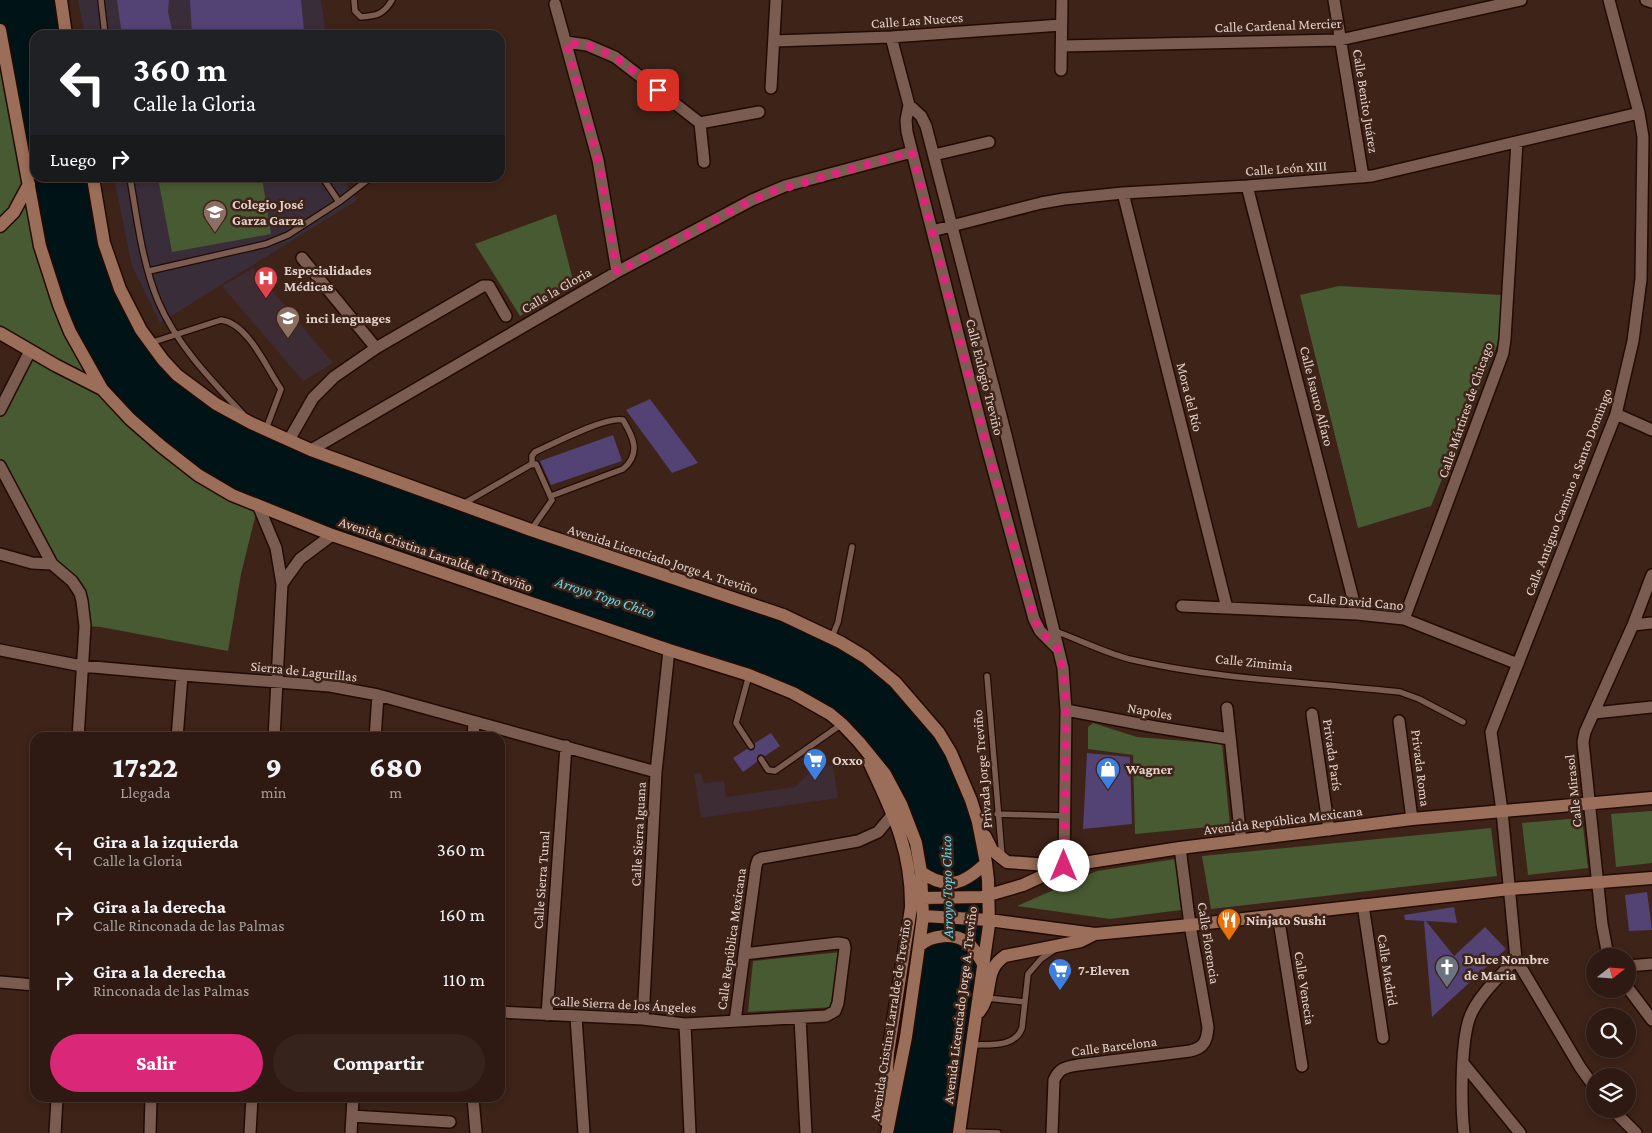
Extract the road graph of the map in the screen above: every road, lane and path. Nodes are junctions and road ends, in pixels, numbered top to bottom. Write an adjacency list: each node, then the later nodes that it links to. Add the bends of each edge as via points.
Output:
1 (61, 0): 15 (main road)
2 (102, 0): 16 (lane)
3 (354, 0): 4 (lane, via 355,10 362,17 377,16)
4 (392, 0)
5 (776, 0): 19 (street)
6 (1062, 0): 13 (street)
7 (1334, 0): 18 (street, Calle Benito Juárez)
8 (1521, 0): 18 (street, Calle Cardenal Mercier)
9 (1609, 0): 26 (street, Calle Antiguo Camino a Santo Domingo)
10 (1646, 0): 11 (street)
11 (1652, 2)
12 (555, 4): 20 (street)
13 (1061, 25): 17 (street, Calle Las Nueces); 21 (street)
14 (0, 30): 39 (main road, Avenida Cristina Larralde de Treviño)
15 (65, 30)
16 (105, 30)
17 (891, 37): 19 (street, Calle Las Nueces); 24 (street, Calle Eulogio Treviño)
18 (1340, 40): 21 (street, Calle Cardenal Mercier); 34 (street, Calle Benito Juárez)
19 (774, 41): 23 (street)
20 (566, 42): 27 (street, via 587,45 615,57); 48 (street, via 600,168)
21 (1062, 46): 22 (street)
22 (1061, 70)
23 (771, 88)
24 (909, 105): 31 (street, Calle Eulogio Treviño, via 906,125); 32 (street, Calle Eulogio Treviño, via 924,121)
25 (759, 112): 27 (street)
26 (1639, 113): 28 (street, Calle Antiguo Camino a Santo Domingo); 30 (street, Calle León XIII)
27 (700, 123): 33 (street)
28 (1648, 140): 49 (street, Calle Antiguo Camino a Santo Domingo)
29 (990, 142): 32 (street)
30 (1517, 142): 34 (street, Calle León XIII); 82 (street, Calle Mártires de Chicago, via 1503,353)
31 (912, 152): 45 (street, Calle Eulogio Treviño); 48 (street, Calle la Gloria, via 774,191)
32 (934, 155): 44 (street, Calle Eulogio Treviño)
33 (704, 162)
34 (1363, 177): 40 (street, Calle León XIII)
35 (94, 182): 54 (main road, Avenida Licenciado Jorge A. Treviño, via 104,243 120,289)
36 (131, 182): 47 (lane)
37 (326, 182): 42 (lane)
38 (365, 182): 42 (lane)
39 (29, 184): 43 (main road, via 14,212); 57 (main road, Avenida Cristina Larralde de Treviño, via 40,246 59,305 70,332)
40 (1247, 186): 41 (street, Calle León XIII); 81 (street, Calle Isauro Alfaro)
41 (1123, 193): 44 (street, Calle León XIII, via 1041,202); 80 (street, Mora del Río)
42 (339, 202): 47 (lane, via 274,242)
43 (0, 226)
44 (952, 226): 45 (street, Calle León XIII); 63 (street, Calle Eulogio Treviño)
45 (932, 231): 65 (street, Calle Eulogio Treviño)
46 (302, 258): 55 (street)
47 (149, 271): 53 (lane, via 159,302)
48 (617, 272): 66 (street, Calle la Gloria)
49 (1641, 279): 50 (street); 59 (street, Calle Antiguo Camino a Santo Domingo, via 1633,341)
50 (1652, 284)
51 (506, 316): 55 (street, via 486,285)
52 (0, 333): 56 (main road)
53 (177, 334): 54 (lane); 60 (lane); 61 (lane, via 221,320 229,321 252,342 281,390)
54 (150, 343): 60 (main road, Avenida Licenciado Jorge A. Treviño, via 191,387)
55 (376, 348): 64 (street, via 323,387)
56 (30, 351): 57 (main road); 58 (street)
57 (102, 389): 71 (main road, Avenida Cristina Larralde de Treviño, via 154,441 198,475)
58 (0, 410)
59 (1616, 414): 62 (street); 91 (street, Calle Antiguo Camino a Santo Domingo)
60 (251, 423): 61 (main road, Avenida Licenciado Jorge A. Treviño)
61 (266, 429): 64 (main road, Avenida Licenciado Jorge A. Treviño)
62 (1652, 430)
63 (1006, 435): 65 (street); 86 (street, Calle Eulogio Treviño)
64 (289, 440): 66 (main road, Avenida Licenciado Jorge A. Treviño)
65 (985, 440): 85 (street, Calle Eulogio Treviño)
66 (311, 450): 70 (main road, Avenida Licenciado Jorge A. Treviño)
67 (532, 464): 69 (lane, via 537,465); 69 (lane, via 535,452 616,419 623,420 632,435 635,452 623,469); 70 (lane)
68 (0, 466): 76 (street)
69 (551, 496): 72 (lane, via 551,502)
70 (461, 505): 72 (main road, Avenida Licenciado Jorge A. Treviño)
71 (258, 506): 73 (main road, Avenida Cristina Larralde de Treviño); 78 (street, via 276,548)
72 (531, 530): 87 (main road, Avenida Licenciado Jorge A. Treviño, via 784,615)
73 (332, 535): 78 (street, via 300,559); 90 (main road, Avenida Cristina Larralde de Treviño)
74 (852, 547): 87 (lane, via 838,622)
75 (0, 554): 76 (street, via 32,563)
76 (52, 564): 92 (street, via 72,581 80,593 85,626)
77 (1652, 575): 84 (street, Calle Mirasol)
78 (282, 584): 96 (street)
79 (1182, 606): 80 (street, Calle David Cano)
80 (1227, 608): 81 (street, Calle David Cano)
81 (1357, 614): 82 (street, Calle David Cano)
82 (1404, 619): 91 (street, Calle David Cano)
83 (1652, 623): 84 (street)
84 (1633, 625): 101 (street, Calle Mirasol)
85 (1040, 631): 86 (lane, Calle Zimimia); 88 (street, Calle Eulogio Treviño)
86 (1054, 631): 88 (street, Calle Eulogio Treviño); 105 (lane, Calle Zimimia, via 1104,651 1163,665 1218,674 1400,692)
87 (832, 637): 125 (main road, Avenida Licenciado Jorge A. Treviño, via 866,657 895,682 939,733 962,776)
88 (1057, 648): 100 (street, Calle Eulogio Treviño, via 1063,668)
89 (0, 650): 92 (street, Sierra de Lagurillas)
90 (669, 650): 93 (main road, Avenida Cristina Larralde de Treviño); 117 (street, Calle Sierra Iguana)
91 (1518, 664): 120 (street, Calle Antiguo Camino a Santo Domingo, via 1491,732)
92 (82, 666): 94 (street, Sierra de Lagurillas); 107 (street)
93 (749, 675): 106 (main road, Avenida Cristina Larralde de Treviño, via 794,693); 115 (lane, via 736,723)
94 (182, 676): 96 (street, Sierra de Lagurillas); 108 (street)
95 (987, 676): 122 (lane, Privada Jorge Treviño)
96 (278, 681): 97 (street, Sierra de Lagurillas); 109 (street)
97 (378, 695): 104 (street, Sierra de Lagurillas); 110 (street)
98 (1652, 707): 101 (street)
99 (1227, 708): 112 (street)
100 (1066, 710): 112 (street, Napoles); 123 (street, Calle Eulogio Treviño)
101 (1594, 713): 119 (street, Calle Mirasol, via 1584,742)
102 (1312, 714): 126 (street, Privada París)
103 (1399, 721): 124 (street, Privada Roma)
104 (474, 722): 111 (street); 114 (street, Sierra de Lagurillas)
105 (1464, 722)
106 (842, 724): 113 (main road, Avenida Cristina Larralde de Treviño); 116 (lane, via 776,771 768,770)
107 (78, 732)
108 (177, 732)
109 (274, 732)
110 (375, 732)
111 (473, 732)
112 (1230, 739): 127 (street)
113 (859, 742): 121 (main road); 132 (main road, Avenida Cristina Larralde de Treviño, via 885,774 901,804)
114 (566, 746): 117 (street, Sierra de Lagurillas); 158 (street, Calle Sierra Tunal)
115 (751, 746)
116 (760, 759)
117 (656, 772): 162 (street, Calle Sierra Iguana)
118 (1652, 798): 119 (main road, Avenida República Mexicana)
119 (1589, 803): 120 (main road, Avenida República Mexicana); 134 (street, Calle Mirasol)
120 (1502, 811): 124 (main road, Avenida República Mexicana); 135 (street, Calle Antiguo Camino a Santo Domingo)
121 (893, 814): 147 (street, Calle República Mexicana, via 878,832 858,841 758,860); 188 (main road, via 908,863 911,908 888,1052 883,1112)
122 (997, 814): 123 (lane); 129 (lane, Privada Jorge Treviño)
123 (1064, 816): 131 (street, Calle Eulogio Treviño)
124 (1412, 819): 126 (main road, Avenida República Mexicana)
125 (978, 822): 129 (main road, via 992,850); 130 (main road, Avenida Licenciado Jorge A. Treviño)
126 (1329, 830): 127 (main road, Avenida República Mexicana)
127 (1241, 840): 128 (main road, Avenida República Mexicana)
128 (1180, 848): 131 (main road, Avenida República Mexicana); 142 (street, Calle Florencia)
129 (1002, 860): 131 (main road)
130 (986, 864): 132 (main road, via 973,876 953,883 939,883); 136 (main road, Avenida Licenciado Jorge A. Treviño)
131 (1064, 866): 136 (main road, Avenida República Mexicana, via 1023,885)
132 (925, 874): 137 (main road, Avenida Cristina Larralde de Treviño)
133 (1652, 878): 134 (main road)
134 (1599, 882): 135 (main road); 146 (street, Calle Mirasol)
135 (1510, 889): 138 (main road); 149 (street, Calle Antiguo Camino a Santo Domingo)
136 (982, 897): 137 (main road, Avenida República Mexicana); 141 (main road, Avenida Licenciado Jorge A. Treviño)
137 (927, 898): 140 (main road, Avenida Cristina Larralde de Treviño)
138 (1363, 905): 139 (main road); 166 (street, Calle Madrid)
139 (1278, 915): 142 (main road); 170 (street, Calle Venecia)
140 (927, 916): 141 (main road); 144 (main road, Avenida Cristina Larralde de Treviño)
141 (982, 919): 143 (main road); 148 (main road, Avenida Licenciado Jorge A. Treviño)
142 (1190, 925): 143 (main road); 167 (street, Calle Florencia, via 1208,1027)
143 (1095, 934): 145 (main road, via 1081,941)
144 (923, 944): 148 (main road, via 943,936 961,938); 188 (main road, Avenida Cristina Larralde de Treviño)
145 (1063, 944): 154 (main road, via 1005,956 996,962); 156 (lane, via 1041,959 1028,974)
146 (1606, 948)
147 (744, 954): 161 (street, Calle Sierra de los Ángeles, via 844,944 838,1003 834,1011 826,1016); 164 (street, Calle República Mexicana)
148 (979, 956): 159 (main road, Avenida Licenciado Jorge A. Treviño)
149 (1516, 959): 169 (street, via 1471,1013); 171 (street, Calle Antiguo Camino a Santo Domingo)
150 (1652, 964): 151 (street)
151 (1636, 965)
152 (0, 982): 153 (street)
153 (30, 985)
154 (987, 998): 156 (lane); 159 (main road)
155 (1636, 998): 163 (street)
156 (1024, 1002): 168 (lane, via 1020,1035 1010,1042)
157 (505, 1012): 158 (street, Calle Sierra de los Ángeles)
158 (547, 1015): 160 (street, Calle Sierra de los Ángeles)
159 (976, 1016): 168 (main road, Avenida Licenciado Jorge A. Treviño)
160 (576, 1017): 162 (street, Calle Sierra de los Ángeles); 185 (street)
161 (800, 1018): 164 (street, Calle Sierra de los Ángeles); 187 (street)
162 (642, 1019): 165 (street, Calle Sierra de los Ángeles)
163 (1652, 1020)
164 (735, 1021): 165 (street, Calle Sierra de los Ángeles)
165 (684, 1024): 186 (street)
166 (1383, 1038)
167 (1206, 1042): 191 (street, Calle Barcelona, via 1197,1050 1063,1068 1054,1080)
168 (972, 1045): 189 (main road, Avenida Licenciado Jorge A. Treviño)
169 (1463, 1063): 192 (street); 193 (street)
170 (1302, 1066)
171 (1586, 1075)
172 (57, 1102): 180 (street)
173 (151, 1102): 181 (street)
174 (252, 1102): 182 (street)
175 (353, 1102): 177 (street)
176 (473, 1102): 184 (street)
177 (352, 1116): 179 (street); 183 (street)
178 (1621, 1118): 194 (street)
179 (450, 1122)
180 (55, 1133)
181 (150, 1133)
182 (250, 1133)
183 (351, 1133)
184 (476, 1133)
185 (584, 1133)
186 (690, 1133)
187 (806, 1133)
188 (886, 1133)
189 (959, 1133): 190 (lane)
190 (998, 1133)
191 (1052, 1133)
192 (1464, 1133)
193 (1520, 1133)
194 (1636, 1133)

